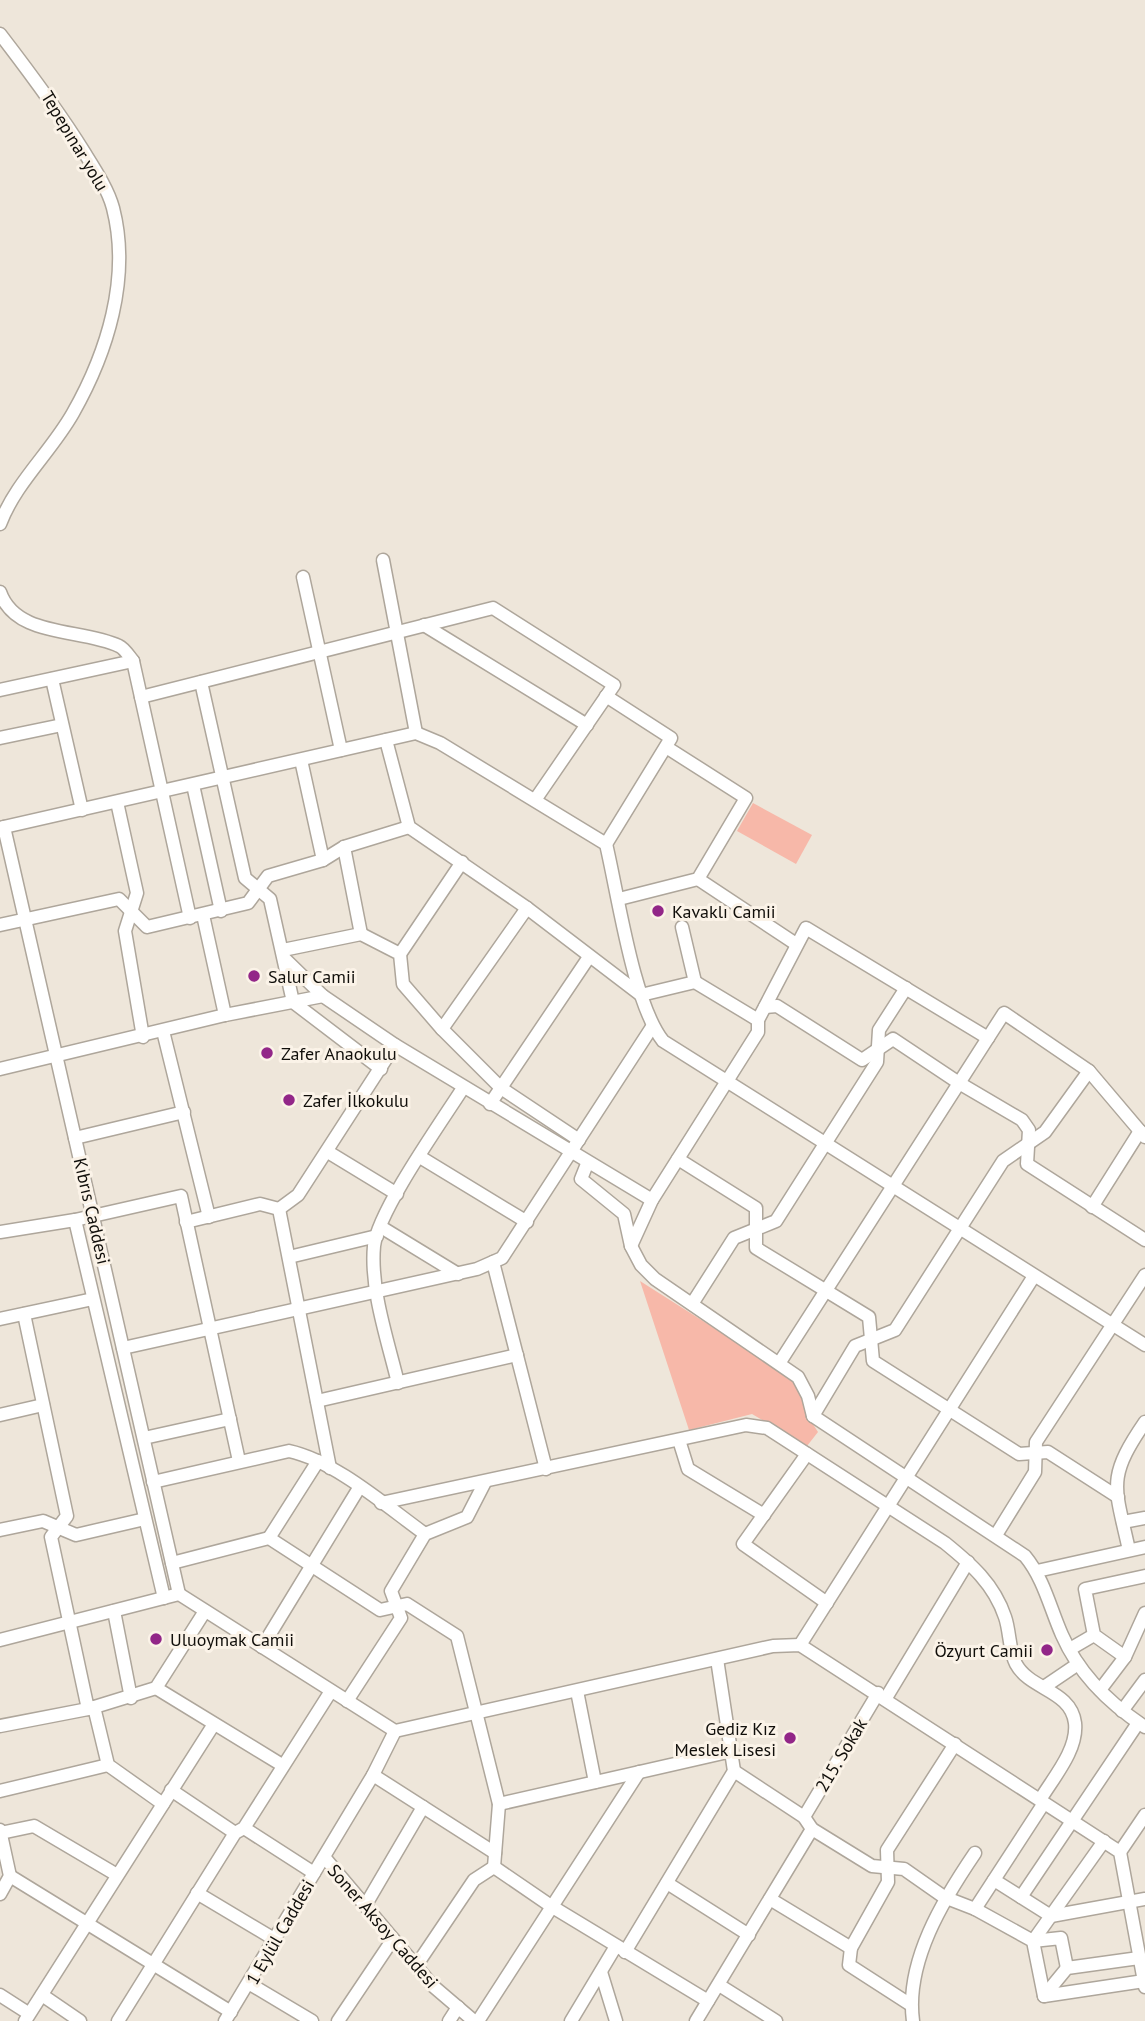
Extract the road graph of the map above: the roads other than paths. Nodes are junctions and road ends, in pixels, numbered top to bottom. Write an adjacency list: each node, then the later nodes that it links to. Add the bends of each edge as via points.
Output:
1 (0, 34): 2 (street, Tepepınar yolu, via 48,94 93,167 113,207 119,248 116,302 99,362 72,415 9,502)
2 (0, 524)
3 (383, 560): 7 (street)
4 (303, 577): 8 (street)
5 (0, 592): 9 (street, via 4,605 22,620 121,646)
6 (424, 625): 7 (street); 13 (street, via 492,608 614,685); 16 (street)
7 (398, 632): 8 (street); 17 (street)
8 (319, 652): 11 (street); 21 (street)
9 (133, 661): 10 (street); 14 (street)
10 (52, 679): 12 (street); 15 (street)
11 (201, 682): 14 (street); 23 (street)
12 (0, 690)
13 (606, 696): 16 (street); 20 (street, via 671,738)
14 (141, 697): 25 (street)
15 (62, 725): 18 (street); 28 (street)
16 (587, 725): 26 (street)
17 (416, 733): 19 (street); 26 (street)
18 (0, 738)
19 (386, 740): 21 (street); 29 (street)
20 (666, 747): 31 (street); 35 (street, via 746,798)
21 (341, 750): 22 (street)
22 (301, 760): 23 (street); 33 (street)
23 (223, 778): 24 (street); 36 (street, via 244,878)
24 (193, 785): 25 (street); 40 (street)
25 (160, 792): 27 (street); 42 (street)
26 (535, 800): 31 (street)
27 (117, 802): 28 (street); 39 (street, via 137,893)
28 (82, 810): 30 (street)
29 (409, 827): 32 (street); 34 (street)
30 (2, 828): 43 (street, Kıbrıs Caddesi)
31 (606, 844): 37 (street)
32 (344, 847): 33 (street); 46 (street)
33 (323, 860): 36 (street, via 268,876)
34 (462, 862): 38 (street); 49 (street)
35 (698, 879): 37 (street); 47 (street)
36 (259, 890): 40 (street, via 248,903); 48 (street, via 270,899)
37 (619, 899): 53 (street)
38 (527, 908): 50 (street); 60 (street)
39 (131, 911): 42 (street, via 147,927); 43 (street, via 119,899); 62 (street, via 125,931)
40 (221, 911): 41 (street)
41 (203, 915): 42 (street); 57 (street)
42 (190, 918)
43 (25, 920): 44 (street); 66 (street, Kıbrıs Caddesi)
44 (0, 925)
45 (682, 927): 51 (street)
46 (361, 934): 48 (street); 49 (street)
47 (796, 944): 52 (street, via 806,928); 56 (street)
48 (284, 954): 54 (street); 55 (street)
49 (400, 954): 60 (street, via 403,984)
50 (589, 957): 53 (street); 73 (street)
51 (695, 982): 53 (street); 58 (street)
52 (906, 988): 63 (street); 65 (street, via 879,1030)
53 (641, 995): 59 (street)
54 (323, 996): 55 (street); 64 (street)
55 (293, 1002): 57 (street); 68 (street)
56 (765, 1007): 58 (street); 65 (street, via 777,1006 862,1060)
57 (225, 1015): 61 (street)
58 (758, 1020): 70 (street, via 758,1032)
59 (652, 1027): 70 (street, via 663,1041); 78 (street)
60 (442, 1029): 73 (street)
61 (163, 1031): 62 (street); 75 (street)
62 (143, 1037): 66 (street)
63 (988, 1038): 69 (street, via 1004,1013); 71 (street)
64 (394, 1045): 68 (street); 72 (street)
65 (878, 1048): 71 (street, via 893,1039); 80 (street, via 877,1062)
66 (57, 1057): 67 (street); 77 (street, Kıbrıs Caddesi)
67 (0, 1069)
68 (381, 1069): 81 (street)
69 (1088, 1071): 76 (street); 79 (street, via 1045,1132)
70 (727, 1082): 80 (street); 84 (street)
71 (959, 1083): 79 (street, via 1022,1119 1028,1126); 86 (street)
72 (463, 1088): 74 (street); 83 (street)
73 (500, 1088): 74 (street); 78 (street)
74 (490, 1104): 82 (street)
75 (184, 1112): 77 (street); 92 (street)
76 (1142, 1134): 89 (street)
77 (75, 1138): 91 (street, Kıbrıs Caddesi)
78 (579, 1140): 82 (street)
79 (1027, 1144): 89 (street, via 1027,1164); 97 (street, via 1003,1161)
80 (827, 1145): 86 (street); 96 (street, via 776,1221)
81 (328, 1152): 87 (street); 90 (street, via 298,1195)
82 (570, 1154): 85 (street); 95 (street)
83 (420, 1157): 87 (street); 95 (street)
84 (678, 1159): 88 (street); 96 (street, via 756,1208)
85 (587, 1164): 88 (street); 101 (street, via 581,1179 624,1214)
86 (893, 1186): 97 (street); 108 (street)
87 (397, 1195): 99 (street)
88 (652, 1200): 101 (street)
89 (1091, 1207): 100 (street)
90 (279, 1209): 92 (street, via 260,1204); 102 (street)
91 (93, 1217): 93 (street); 94 (street, via 181,1196); 118 (street, Kıbrıs Caddesi)
92 (209, 1217): 94 (street)
93 (75, 1220): 98 (street); 109 (street)
94 (186, 1222): 115 (street)
95 (527, 1222): 103 (street, via 502,1258)
96 (756, 1230): 108 (street, via 756,1248); 110 (street, via 734,1238)
97 (961, 1230): 106 (street); 116 (street, via 895,1330)
98 (0, 1232)
99 (379, 1232): 102 (street); 104 (street); 107 (street, via 374,1259)
100 (1145, 1240)
101 (631, 1246): 110 (street, via 655,1279)
102 (289, 1257): 111 (street)
103 (493, 1262): 104 (street); 119 (street)
104 (458, 1273): 107 (street)
105 (1145, 1275): 114 (street)
106 (1034, 1276): 114 (street); 124 (street)
107 (378, 1291): 111 (street); 121 (street)
108 (826, 1291): 116 (street, via 869,1317); 120 (street)
109 (93, 1299): 112 (street); 146 (street)
110 (692, 1304): 120 (street)
111 (299, 1309): 115 (street); 122 (street)
112 (24, 1314): 113 (street); 123 (street)
113 (0, 1319)
114 (1112, 1325): 117 (street); 131 (street, via 1036,1441)
115 (210, 1329): 118 (street); 127 (street)
116 (870, 1340): 124 (street, via 873,1361); 126 (street, via 855,1346)
117 (1145, 1345)
118 (123, 1348): 129 (street, Kıbrıs Caddesi)
119 (517, 1354): 121 (street); 136 (street)
120 (780, 1362): 126 (street, via 798,1377)
121 (398, 1383): 122 (street)
122 (317, 1401): 135 (street)
123 (43, 1405): 125 (street); 148 (street, via 67,1516)
124 (950, 1408): 131 (street, via 1019,1454); 137 (street)
125 (0, 1415)
126 (813, 1416): 137 (street)
127 (230, 1419): 129 (street); 133 (street)
128 (1143, 1428): 141 (street, via 1123,1454 1116,1473)
129 (144, 1438): 138 (street, Kıbrıs Caddesi)
130 (679, 1440): 132 (street, via 758,1425); 136 (street); 144 (street, via 688,1469)
131 (1036, 1453): 141 (street, via 1048,1452); 151 (street, via 1035,1472)
132 (807, 1454): 143 (street); 144 (street)
133 (239, 1461): 134 (street, via 289,1451); 138 (street)
134 (318, 1461): 135 (street); 152 (street)
135 (330, 1468): 140 (street)
136 (546, 1469): 139 (street)
137 (905, 1479): 143 (street); 151 (street)
138 (153, 1482): 156 (street, Kıbrıs Caddesi)
139 (485, 1482): 142 (street); 150 (street, via 467,1517)
140 (359, 1488): 142 (street); 157 (street)
141 (1118, 1497): 147 (street)
142 (381, 1503): 150 (street)
143 (887, 1507): 155 (street); 162 (street)
144 (764, 1515): 162 (street, via 743,1544)
145 (1145, 1518): 147 (street)
146 (145, 1519): 148 (street, via 76,1535); 161 (street)
147 (1123, 1522): 154 (street)
148 (60, 1526): 149 (street, via 43,1521); 167 (street, via 51,1537)
149 (0, 1530)
150 (425, 1534): 163 (street, via 391,1591)
151 (996, 1535): 158 (street)
152 (269, 1538): 156 (street); 157 (street)
153 (1145, 1546): 154 (street)
154 (1129, 1550): 158 (street)
155 (968, 1562): 177 (street, via 995,1592 1016,1664); 182 (street, 215. Sokak)
156 (172, 1563): 160 (street, Kıbrıs Caddesi)
157 (312, 1566): 163 (street, via 380,1610); 171 (street)
158 (1037, 1571): 172 (street)
159 (1145, 1576): 168 (street, via 1085,1588)
160 (179, 1594): 161 (street); 165 (street)
161 (164, 1598): 164 (street)
162 (827, 1603): 170 (street)
163 (394, 1606): 184 (street, via 401,1618); 187 (street, via 407,1604 457,1636)
164 (114, 1611): 167 (street); 183 (street)
165 (205, 1611): 171 (street); 178 (street)
166 (1145, 1614): 173 (street)
167 (68, 1623): 169 (street); 185 (street)
168 (1094, 1635): 172 (street); 173 (street)
169 (0, 1640)
170 (800, 1645): 174 (street, via 788,1643); 182 (street)
171 (262, 1647): 180 (street)
172 (1070, 1649): 175 (street)
173 (1125, 1657): 179 (street)
174 (717, 1659): 181 (street); 193 (street)
175 (1078, 1664): 177 (street); 179 (street)
176 (1145, 1680): 186 (street)
177 (1044, 1687): 202 (street, via 1070,1707 1076,1733)
178 (156, 1688): 183 (street); 188 (street)
179 (1100, 1690): 186 (street)
180 (331, 1691): 184 (street); 195 (street)
181 (576, 1691): 187 (street); 199 (street)
182 (882, 1696): 192 (street); 207 (street, 215. Sokak)
183 (131, 1698): 185 (street)
184 (347, 1701): 191 (street)
185 (91, 1708): 190 (street); 194 (street)
186 (1122, 1711): 189 (street)
187 (477, 1713): 191 (street); 204 (street)
188 (214, 1724): 195 (street); 200 (street)
189 (1142, 1725): 208 (street)
190 (0, 1726)
191 (395, 1731): 198 (street, 1 Eylül Caddesi)
192 (955, 1744): 202 (street); 218 (street, via 887,1850)
193 (732, 1751): 196 (street); 197 (street)
194 (107, 1765): 201 (street); 203 (street)
195 (282, 1765): 210 (street)
196 (734, 1771): 207 (street); 223 (street)
197 (639, 1772): 199 (street); 232 (street)
198 (373, 1775): 205 (street); 216 (street, 1 Eylül Caddesi)
199 (595, 1782): 204 (street)
200 (172, 1790): 203 (street); 210 (street)
201 (0, 1791)
202 (1042, 1801): 208 (street); 222 (street)
203 (163, 1804): 220 (street)
204 (499, 1804): 214 (street)
205 (423, 1807): 214 (street); 231 (street)
206 (1145, 1815): 213 (street)
207 (804, 1816): 209 (street)
208 (1072, 1821): 212 (street); 227 (street)
209 (812, 1829): 218 (street, via 872,1866); 228 (street)
210 (240, 1831): 219 (street); 224 (street)
211 (0, 1832): 220 (street, via 34,1826); 221 (street)
212 (1104, 1841): 213 (street); 234 (street)
213 (1120, 1852): 230 (street)
214 (495, 1853): 217 (street)
215 (975, 1853): 226 (street)
216 (325, 1858): 219 (street, 1 Eylül Caddesi); 231 (street, Soner Aksoy Caddesi)
217 (494, 1867): 232 (street); 244 (street, via 474,1880)
218 (887, 1867): 226 (street, via 904,1869); 240 (street, via 888,1882)
219 (314, 1873): 237 (street, 1 Eylül Caddesi)
220 (117, 1875): 235 (street)
221 (10, 1876): 225 (street); 235 (street)
222 (993, 1880): 227 (street); 233 (street)
223 (667, 1883): 236 (street); 241 (street)
224 (197, 1893): 237 (street); 243 (street)
225 (0, 1894)
226 (944, 1897): 233 (street); 254 (street, via 917,1970)
227 (1021, 1897): 234 (street)
228 (770, 1899): 236 (street); 240 (street)
229 (1145, 1899): 230 (street)
230 (1129, 1901): 234 (street); 242 (street)
231 (365, 1906): 238 (street, Soner Aksoy Caddesi)
232 (551, 1906): 241 (street); 263 (street)
233 (975, 1909): 239 (street)
234 (1051, 1916): 239 (street)
235 (87, 1923): 243 (street); 251 (street)
236 (748, 1935): 248 (street)
237 (274, 1939): 247 (street, 1 Eylül Caddesi)
238 (393, 1939): 244 (street, Soner Aksoy Caddesi); 261 (street)
239 (1034, 1941): 245 (street, via 1061,1938); 252 (street)
240 (851, 1948): 254 (street, via 849,1965)
241 (621, 1949): 246 (street); 253 (street)
242 (1139, 1958): 245 (street); 249 (street)
243 (153, 1963): 256 (street); 259 (street)
244 (416, 1966): 255 (street, Soner Aksoy Caddesi)
245 (1067, 1968): 252 (street)
246 (601, 1972): 264 (street); 265 (street)
247 (250, 1984): 256 (street, 1 Eylül Caddesi); 260 (street)
248 (719, 1984): 253 (street); 267 (street)
249 (1144, 1984): 252 (street)
250 (0, 1995): 257 (street)
251 (42, 1995): 257 (street); 258 (street)
252 (1044, 1996)
253 (708, 2001): 266 (street)
254 (911, 2005): 268 (street)
255 (458, 2007): 262 (street); 263 (street, Soner Aksoy Caddesi)
256 (228, 2016)
257 (26, 2017)
258 (80, 2021)
259 (118, 2021)
260 (312, 2021)
261 (338, 2021)
262 (449, 2021)
263 (476, 2021)
264 (571, 2021)
265 (616, 2021)
266 (696, 2021)
267 (776, 2021)
268 (913, 2021)

